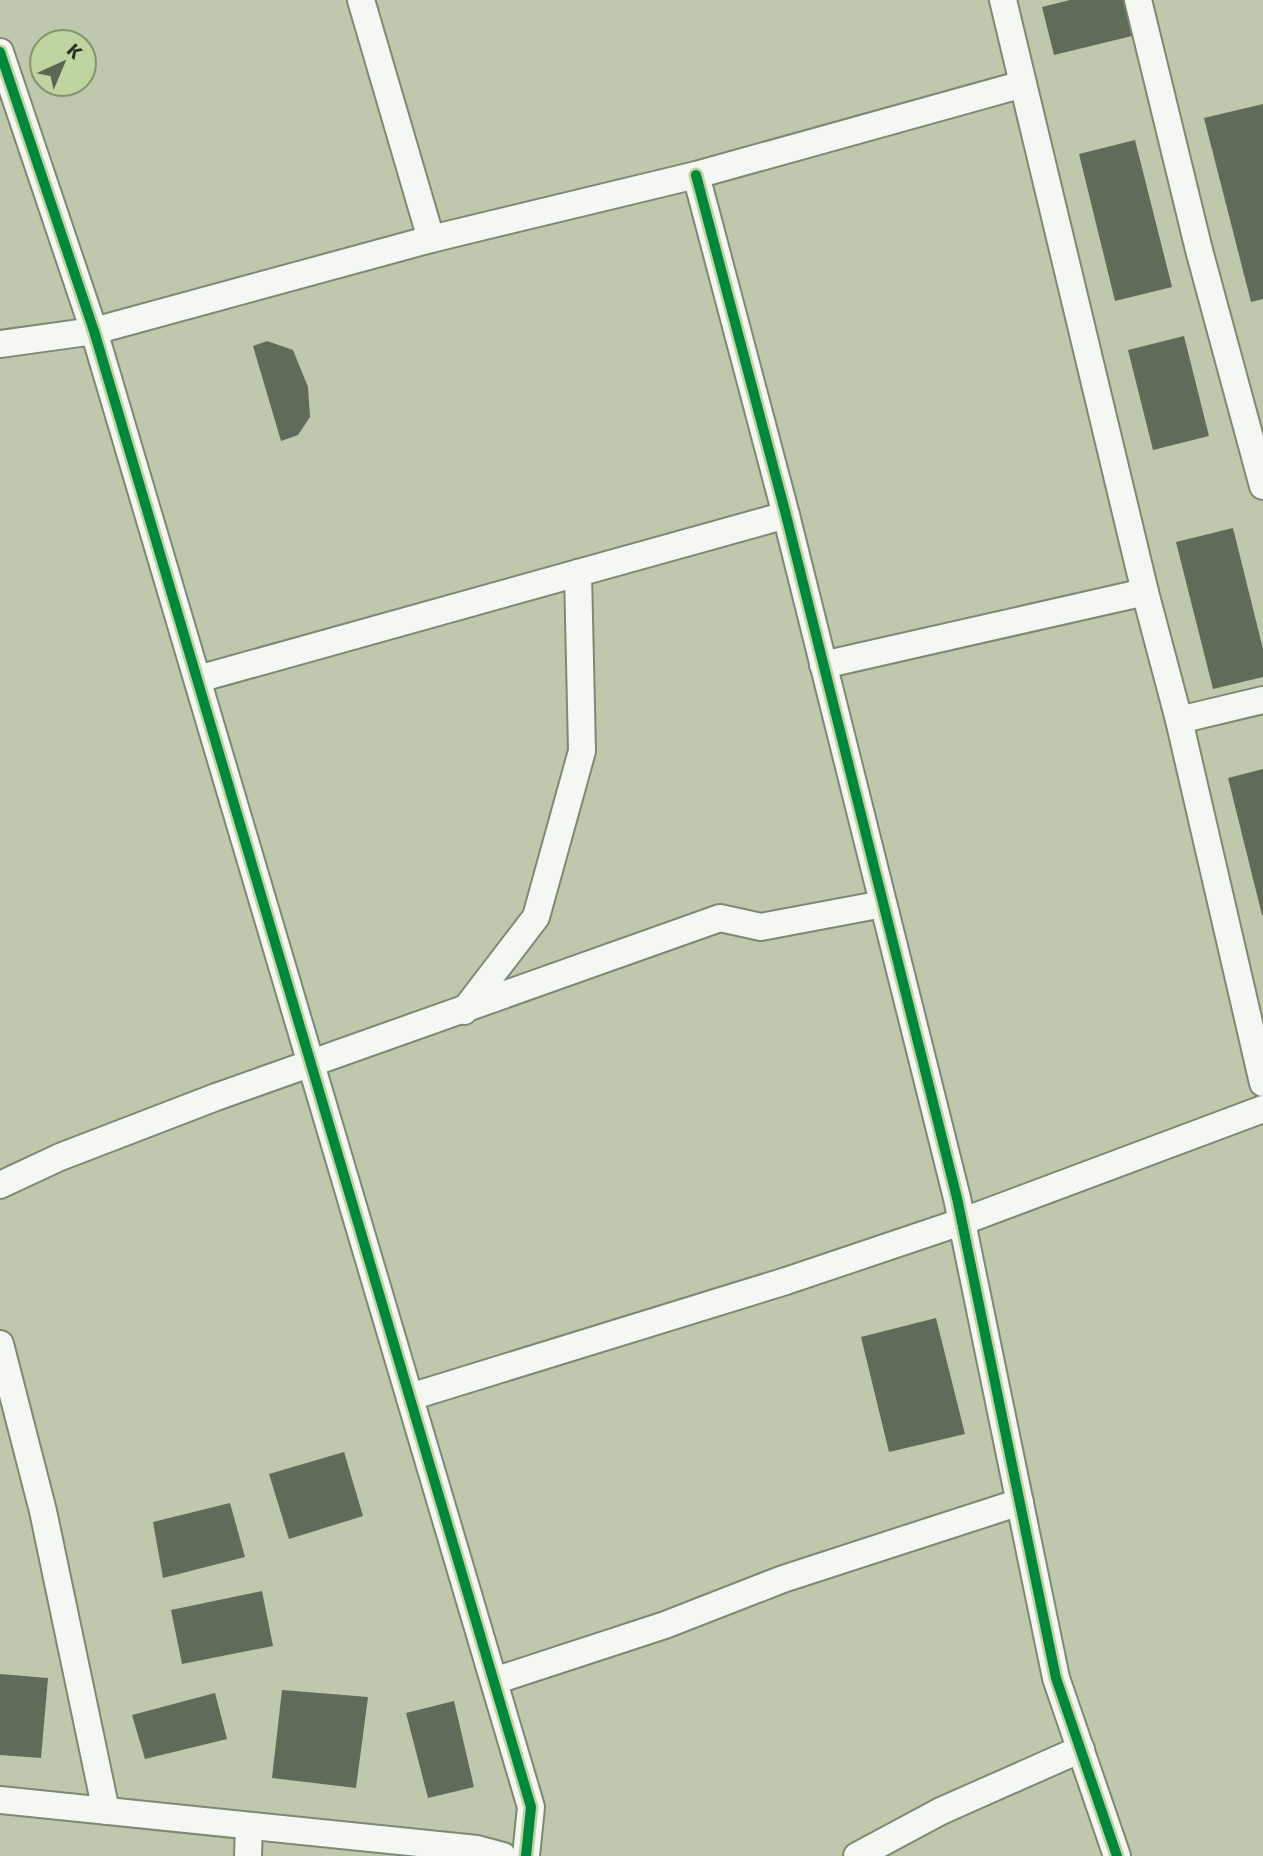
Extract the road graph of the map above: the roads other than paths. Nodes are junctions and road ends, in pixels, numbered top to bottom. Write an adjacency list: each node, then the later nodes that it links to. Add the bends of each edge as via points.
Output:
1 (361, 0): 7 (street)
2 (1003, 0): 5 (street)
3 (1138, 0): 10 (street)
4 (0, 52): 8 (street)
5 (1023, 84): 6 (street); 13 (street)
6 (696, 175): 7 (street); 11 (street)
7 (430, 239): 8 (street)
8 (94, 331): 9 (street); 15 (street)
9 (0, 344)
10 (1263, 486)
11 (786, 515): 12 (street); 14 (street)
12 (579, 573): 15 (street); 19 (street, via 582,751 536,917)
13 (1145, 592): 14 (street); 17 (street)
14 (823, 665): 18 (street)
15 (198, 679): 20 (street)
16 (1263, 700): 17 (street)
17 (1179, 720): 21 (street)
18 (883, 904): 19 (street, via 761,927 720,918); 24 (street)
19 (464, 1011): 20 (street)
20 (312, 1065): 23 (street, via 60,1157); 26 (street)
21 (1263, 1083)
22 (1263, 1109): 24 (street)
23 (0, 1185)
24 (961, 1222): 26 (street); 27 (street)
25 (1, 1349): 31 (street, via 43,1511)
26 (410, 1397): 28 (street)
27 (1020, 1502): 28 (street); 29 (street, via 1056,1678)
28 (494, 1681): 35 (street, via 531,1807)
29 (1081, 1749): 36 (street, via 941,1811); 37 (street)
30 (0, 1800): 31 (street)
31 (106, 1811): 32 (street)
32 (249, 1826): 33 (street); 34 (street, via 477,1849)
33 (248, 1856)
34 (503, 1856)
35 (526, 1856)
36 (857, 1856)
37 (1117, 1856)

